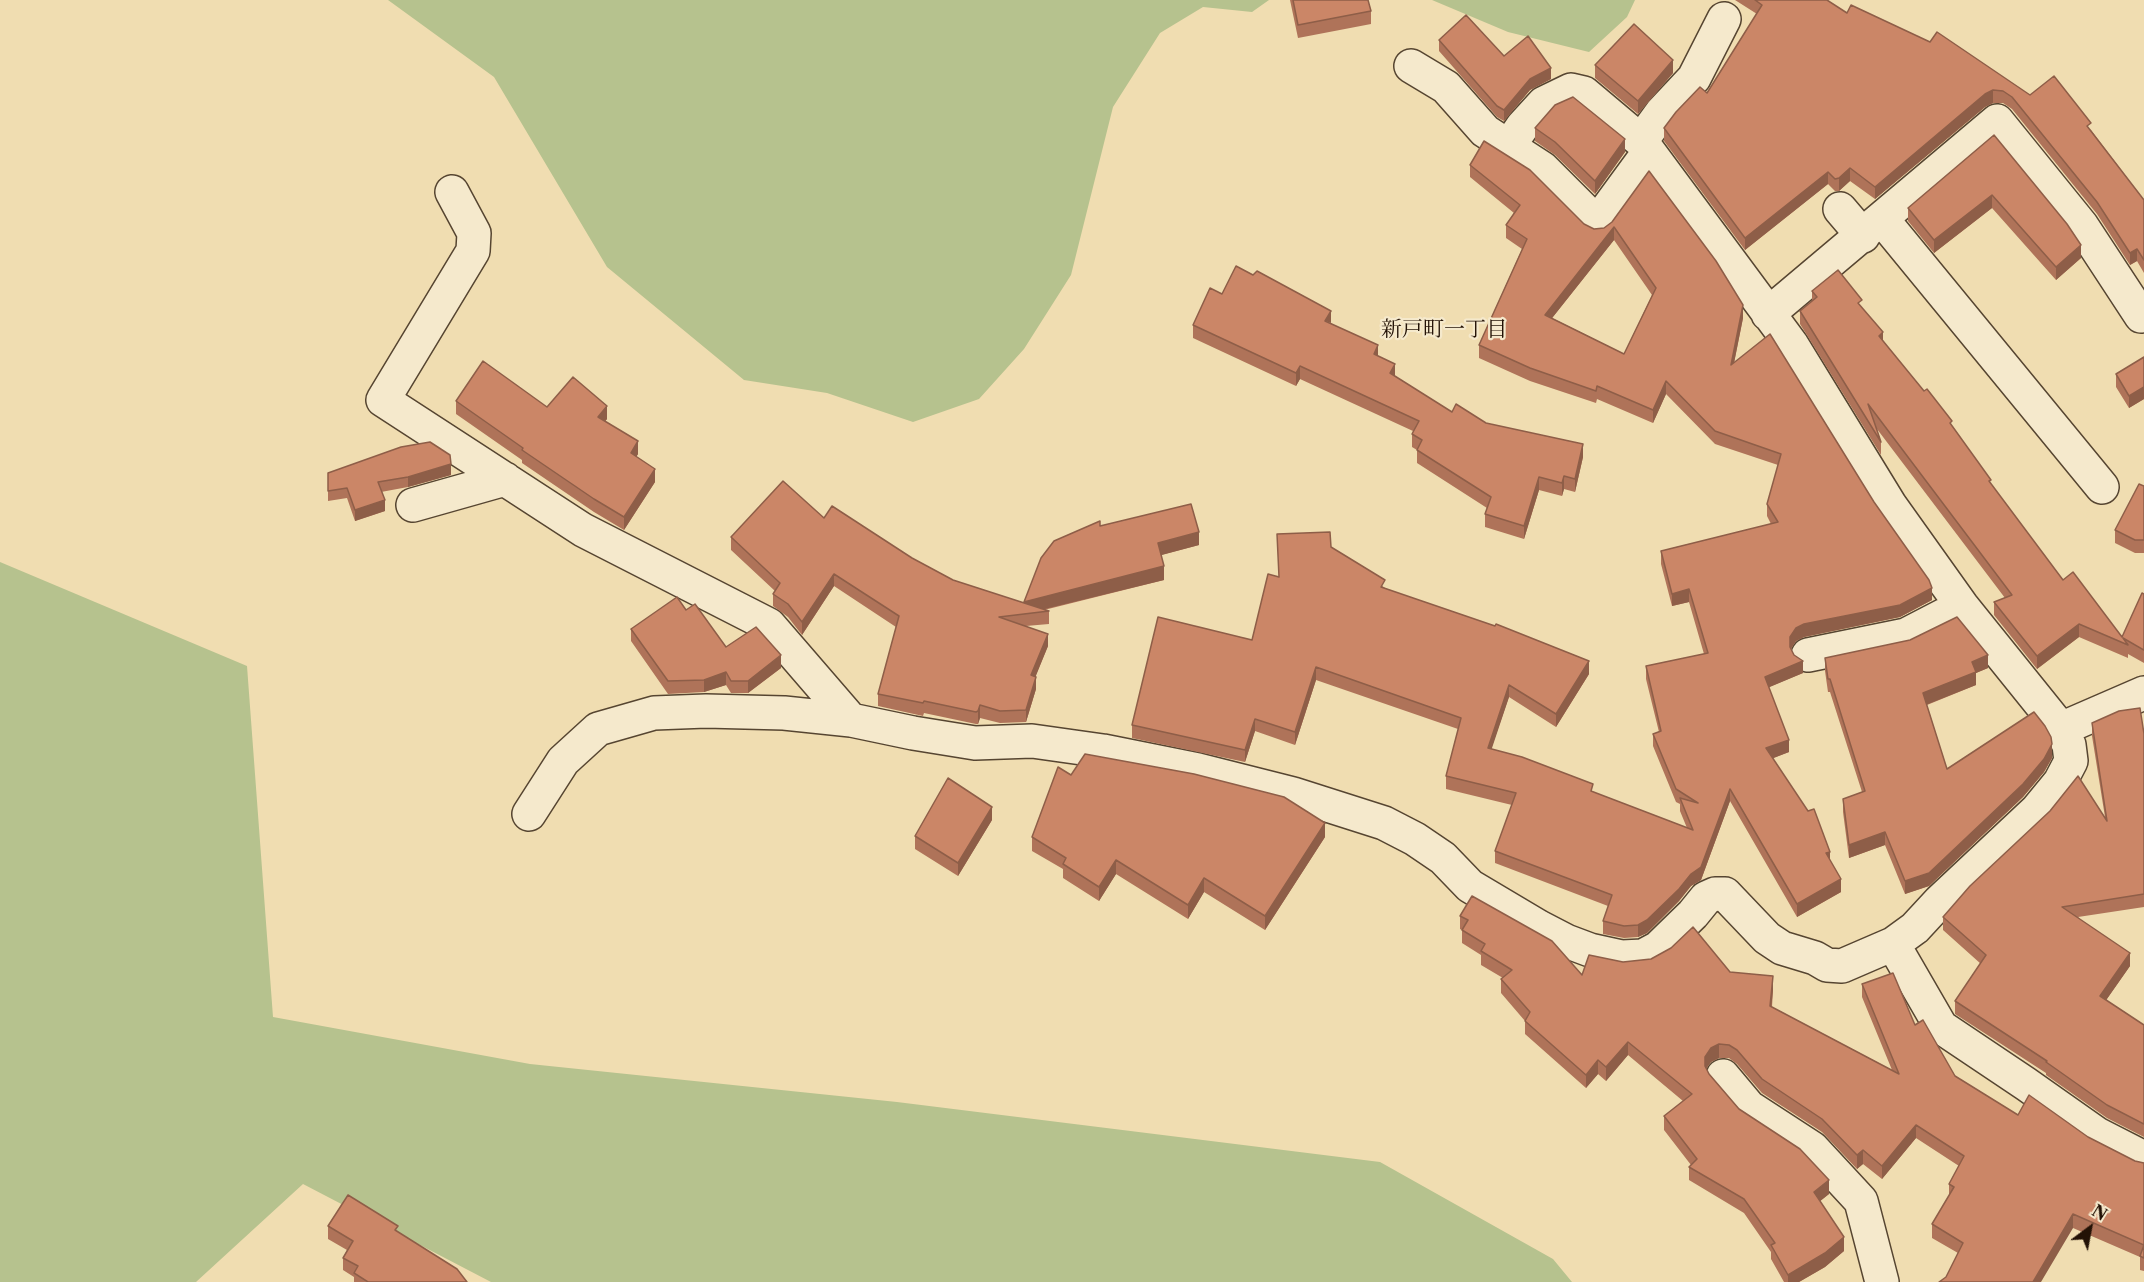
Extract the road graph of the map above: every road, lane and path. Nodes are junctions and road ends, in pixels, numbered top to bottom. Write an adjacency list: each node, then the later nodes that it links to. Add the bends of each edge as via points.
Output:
1 (1724, 19): 4 (street, via 1694,78 1662,112)
2 (1411, 66): 3 (street, via 1446,87 1485,131)
3 (1509, 146): 4 (street, via 1544,103 1571,90 1584,93); 4 (street, via 1542,168 1597,223)
4 (1645, 147): 8 (street)
5 (452, 192): 10 (street, via 474,233 473,251 383,400)
6 (1840, 209): 7 (street)
7 (1872, 228): 8 (street); 9 (street, via 1997,122 2082,226 2141,316); 11 (street)
8 (1768, 314): 13 (street, via 1792,345 1890,505)
9 (2144, 314)
10 (505, 479): 12 (street); 16 (street, via 583,530 769,626)
11 (2102, 487)
12 (412, 505)
13 (1962, 606): 14 (street, via 1906,635); 17 (street)
14 (1808, 655)
15 (2144, 693): 17 (street)
16 (851, 720): 18 (street, via 706,711 654,713 598,729 563,761); 19 (street, via 975,743 1032,741 1137,757 1316,801 1384,823 1443,858 1470,886 1566,941 1622,957 1643,956 1658,948 1706,898 1715,894 1725,894 1782,948 1827,965 1842,966)
17 (2061, 729): 19 (street, via 2071,761 2060,782 2037,810 1915,928)
18 (529, 814)
19 (1893, 944): 21 (street, via 1941,1027 2097,1134)
20 (1723, 1076): 22 (street, via 1749,1107 1812,1148 1861,1201)
21 (2144, 1158)
22 (1882, 1282)

